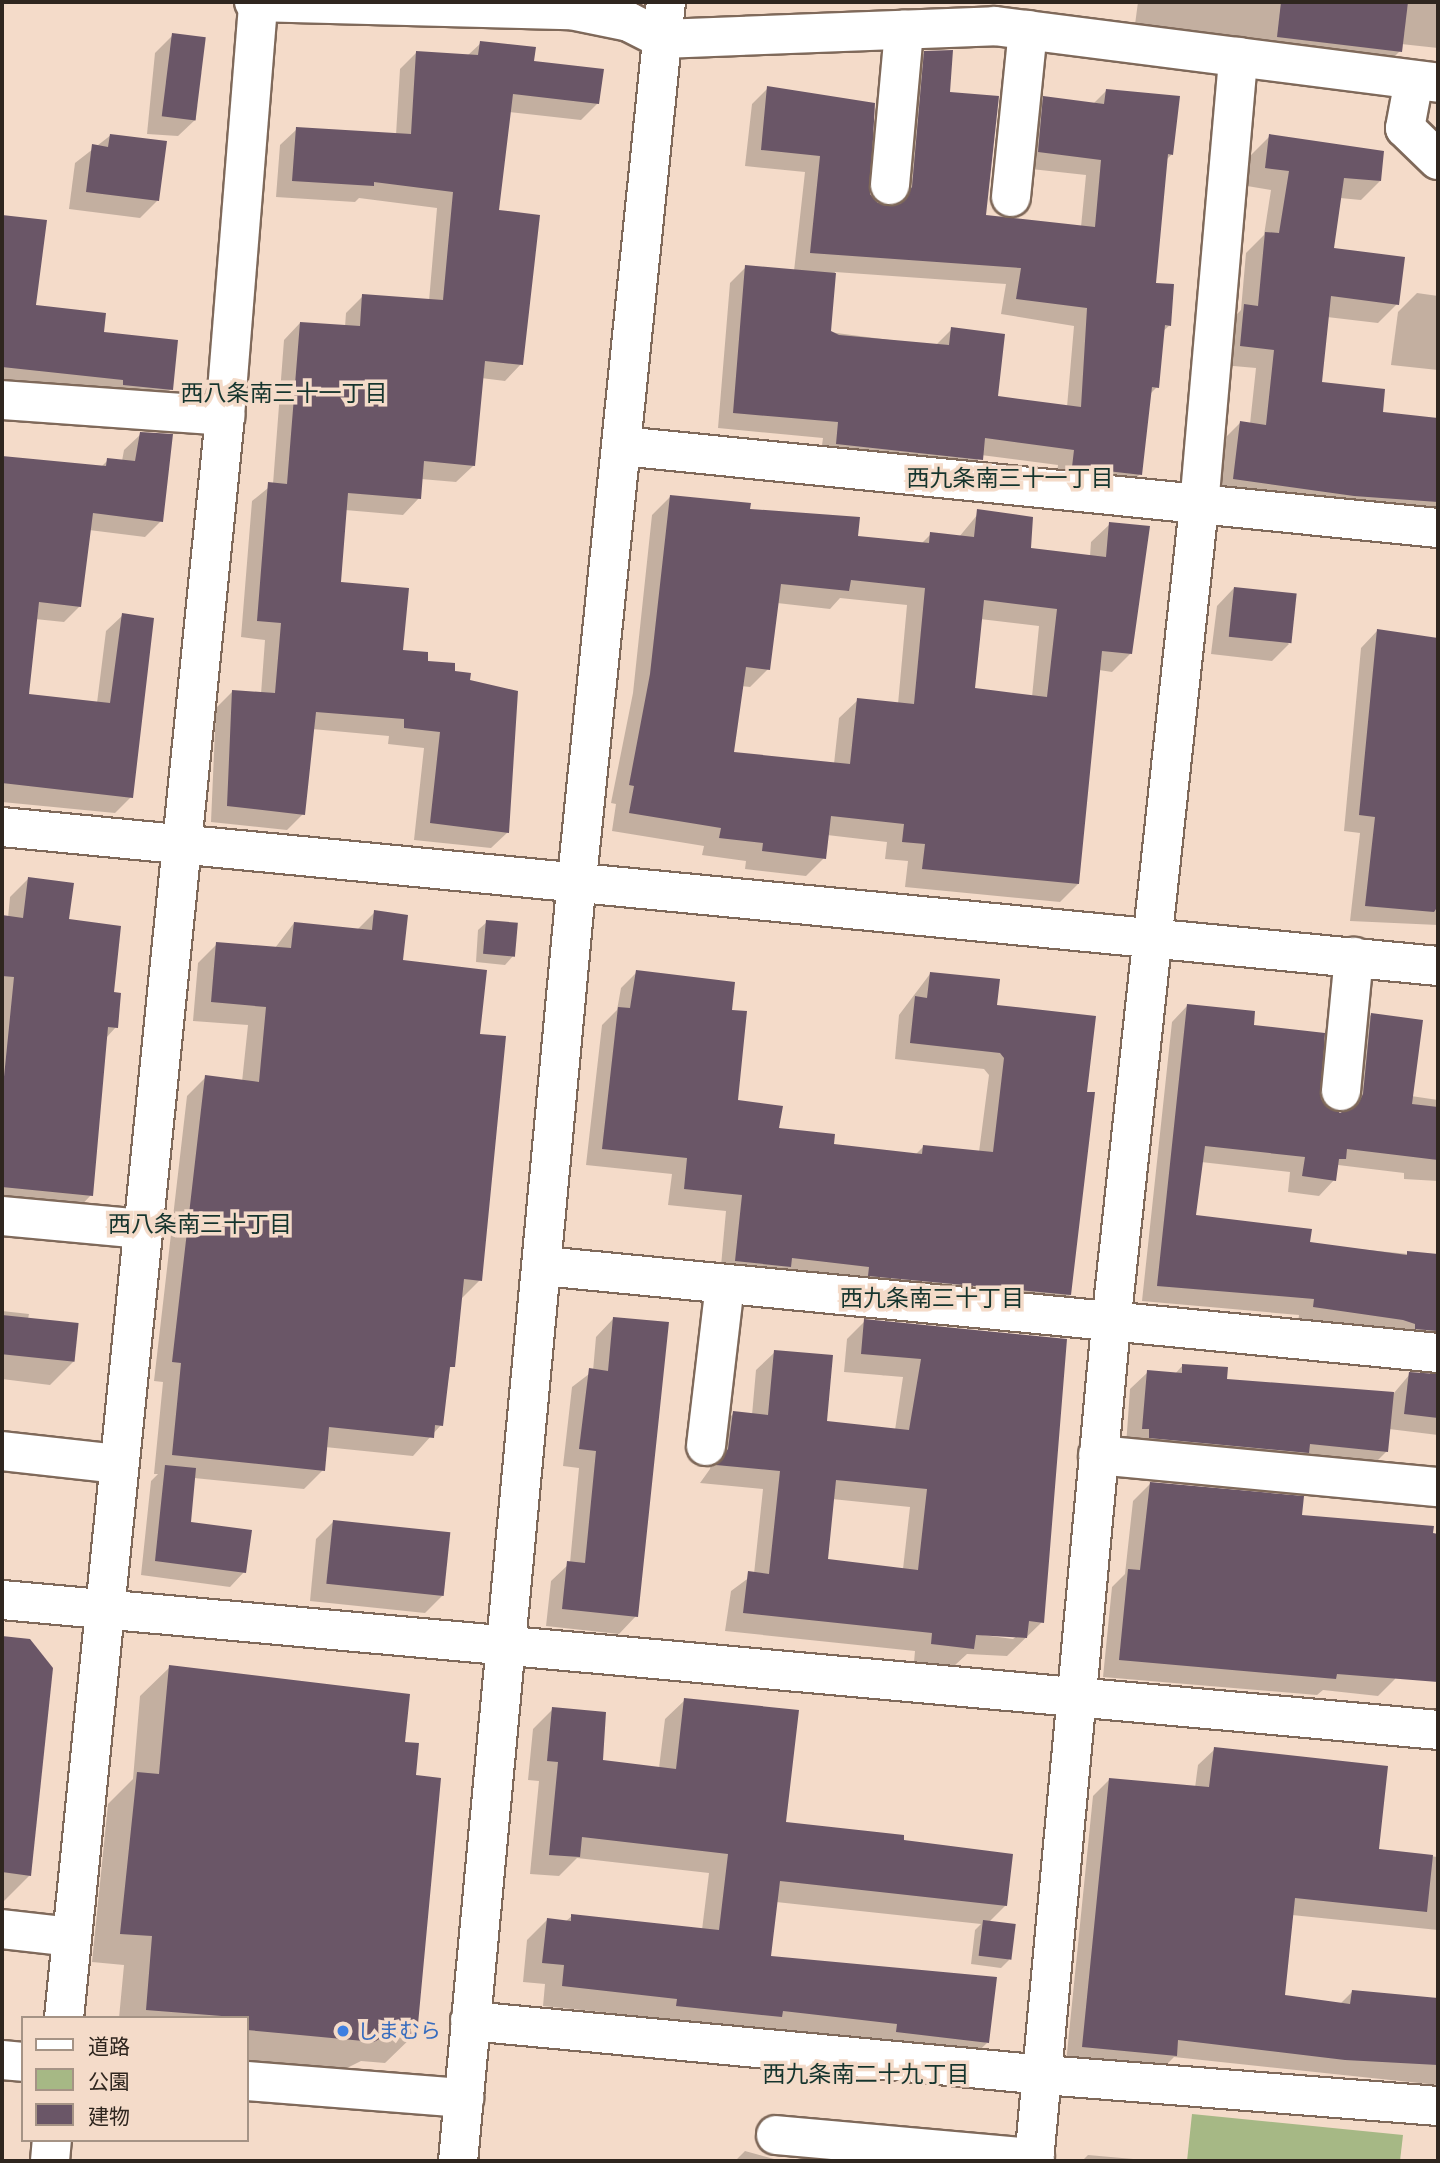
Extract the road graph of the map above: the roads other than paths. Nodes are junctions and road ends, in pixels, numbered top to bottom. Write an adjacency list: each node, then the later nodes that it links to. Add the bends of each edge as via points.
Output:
1 (256, 2): 5 (street, via 570,10 629,22); 12 (street)
2 (666, 2): 5 (street)
3 (904, 30): 4 (street, via 995,26); 5 (street); 9 (street)
4 (1028, 30): 6 (street); 10 (street)
5 (662, 39): 13 (street)
6 (1238, 57): 7 (street); 14 (street)
7 (1426, 81): 8 (street, via 1405,128)
8 (1438, 160)
9 (890, 185)
10 (1011, 197)
11 (2, 400): 12 (street)
12 (225, 416): 17 (street)
13 (622, 446): 14 (street); 18 (street)
14 (1199, 506): 15 (street); 19 (street)
15 (1438, 528)
16 (2, 827): 17 (street)
17 (180, 844): 18 (street); 24 (street)
18 (577, 879): 19 (street); 25 (street)
19 (1152, 936): 20 (street); 27 (street)
20 (1354, 957): 21 (street); 22 (street)
21 (1438, 966)
22 (1341, 1091)
23 (2, 1216): 24 (street)
24 (142, 1229): 32 (street)
25 (543, 1266): 26 (street); 36 (street)
26 (725, 1284): 27 (street); 29 (street)
27 (1111, 1324): 28 (street); 31 (street)
28 (1438, 1353)
29 (706, 1446)
30 (2, 1451): 32 (street)
31 (1098, 1455): 33 (street); 37 (street)
32 (118, 1464): 35 (street)
33 (1438, 1487)
34 (2, 1600): 35 (street)
35 (104, 1609): 36 (street); 40 (street)
36 (507, 1642): 37 (street); 42 (street)
37 (1075, 1694): 38 (street); 45 (street)
38 (1438, 1730)
39 (2, 1929): 40 (street)
40 (72, 1937): 41 (street)
41 (64, 2016)
42 (470, 2021): 45 (street); 47 (street)
43 (2, 2060): 44 (street)
44 (21, 2062)
45 (1044, 2075): 48 (street); 51 (street)
46 (248, 2081): 47 (street)
47 (464, 2098): 53 (street)
48 (1438, 2106)
49 (776, 2135): 51 (street)
50 (52, 2142): 52 (street)
51 (1035, 2159)
52 (50, 2161)
53 (458, 2161)

